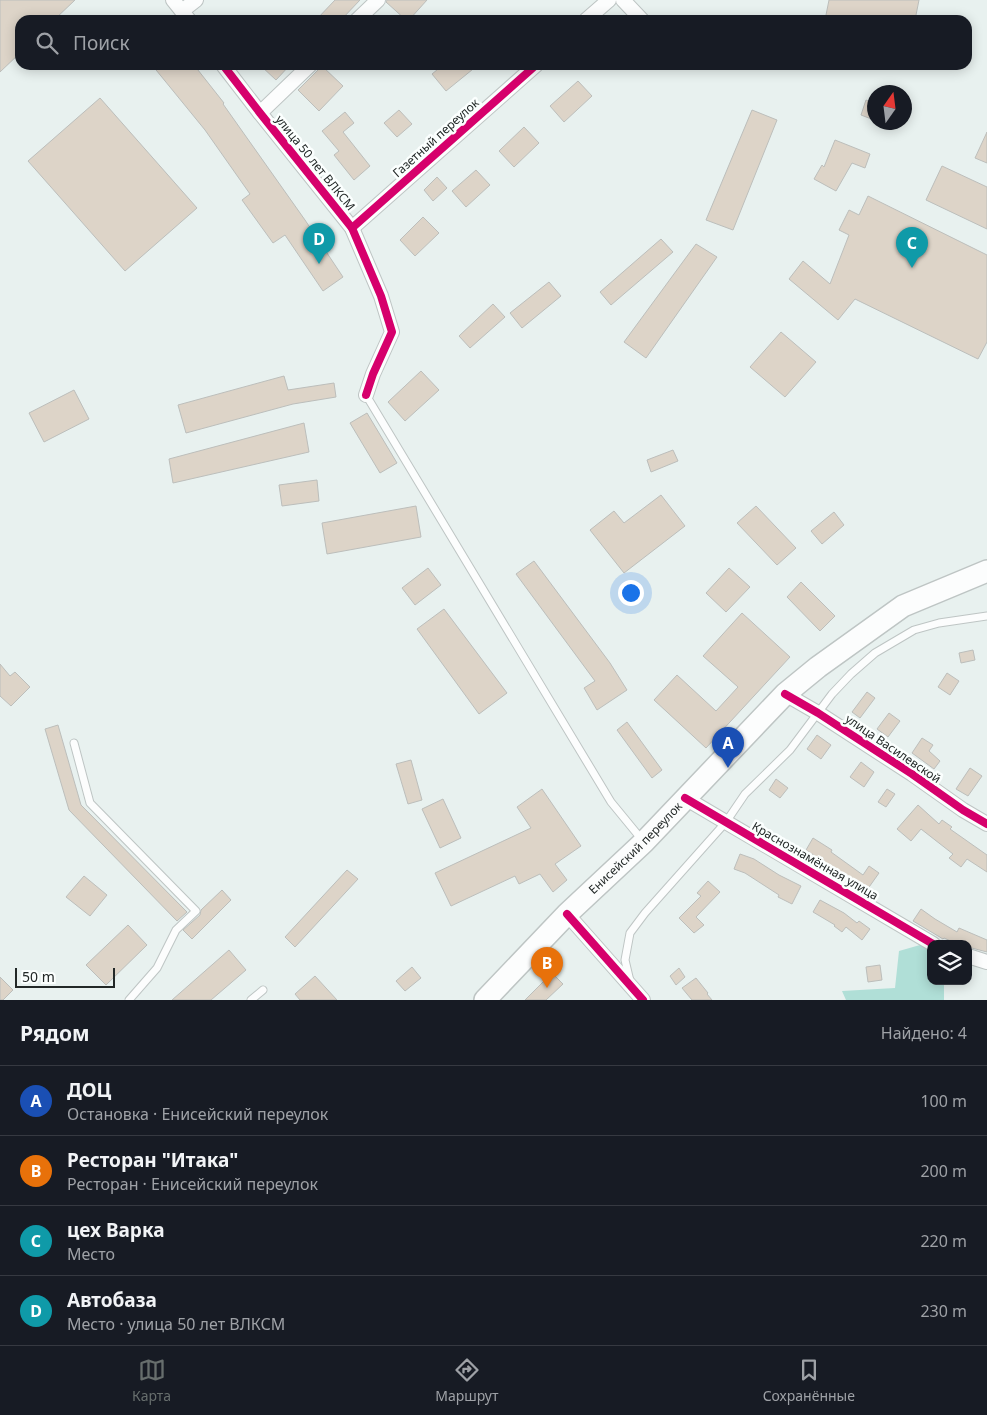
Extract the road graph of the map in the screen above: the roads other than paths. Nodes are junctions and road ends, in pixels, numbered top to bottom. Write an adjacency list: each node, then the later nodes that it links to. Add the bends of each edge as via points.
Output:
1 (173, 0): 6 (street)
2 (196, 0): 7 (street)
3 (378, 0): 8 (street)
4 (609, 0): 9 (street)
5 (623, 0): 10 (street)
6 (185, 15)
7 (187, 15)
8 (362, 15)
9 (592, 15)
10 (637, 15)
11 (227, 70): 14 (street, улица 50 лет ВЛКСМ)
12 (305, 70): 14 (street)
13 (530, 70): 15 (street, Газетный переулок)
14 (260, 113): 15 (street, улица 50 лет ВЛКСМ)
15 (352, 228): 16 (street, улица 50 лет ВЛКСМ, via 381,296 392,332)
16 (366, 395): 25 (lane, via 611,802)
17 (987, 571): 19 (main road, Енисейский переулок, via 903,606)
18 (987, 616): 20 (lane, via 914,630 875,653 851,674)
19 (785, 694): 20 (street, улица Василевской); 22 (main road, Енисейский переулок)
20 (818, 712): 23 (lane, via 790,750 745,794); 24 (street, улица Василевской)
21 (74, 743): 32 (lane, via 90,803 196,911 176,930 157,968)
22 (684, 798): 23 (street, Краснознамённая улица); 25 (main road, Енисейский переулок)
23 (726, 822): 27 (street, Краснознамённая улица); 30 (lane, via 630,933 625,960)
24 (987, 824)
25 (644, 842): 26 (main road, Енисейский переулок)
26 (567, 914): 30 (street); 34 (main road, Енисейский переулок)
27 (927, 940)
28 (972, 957): 29 (street)
29 (987, 962)
30 (631, 987): 35 (street)
31 (262, 990): 33 (lane)
32 (129, 1000)
33 (251, 1000)
34 (485, 1000)
35 (643, 1000)

